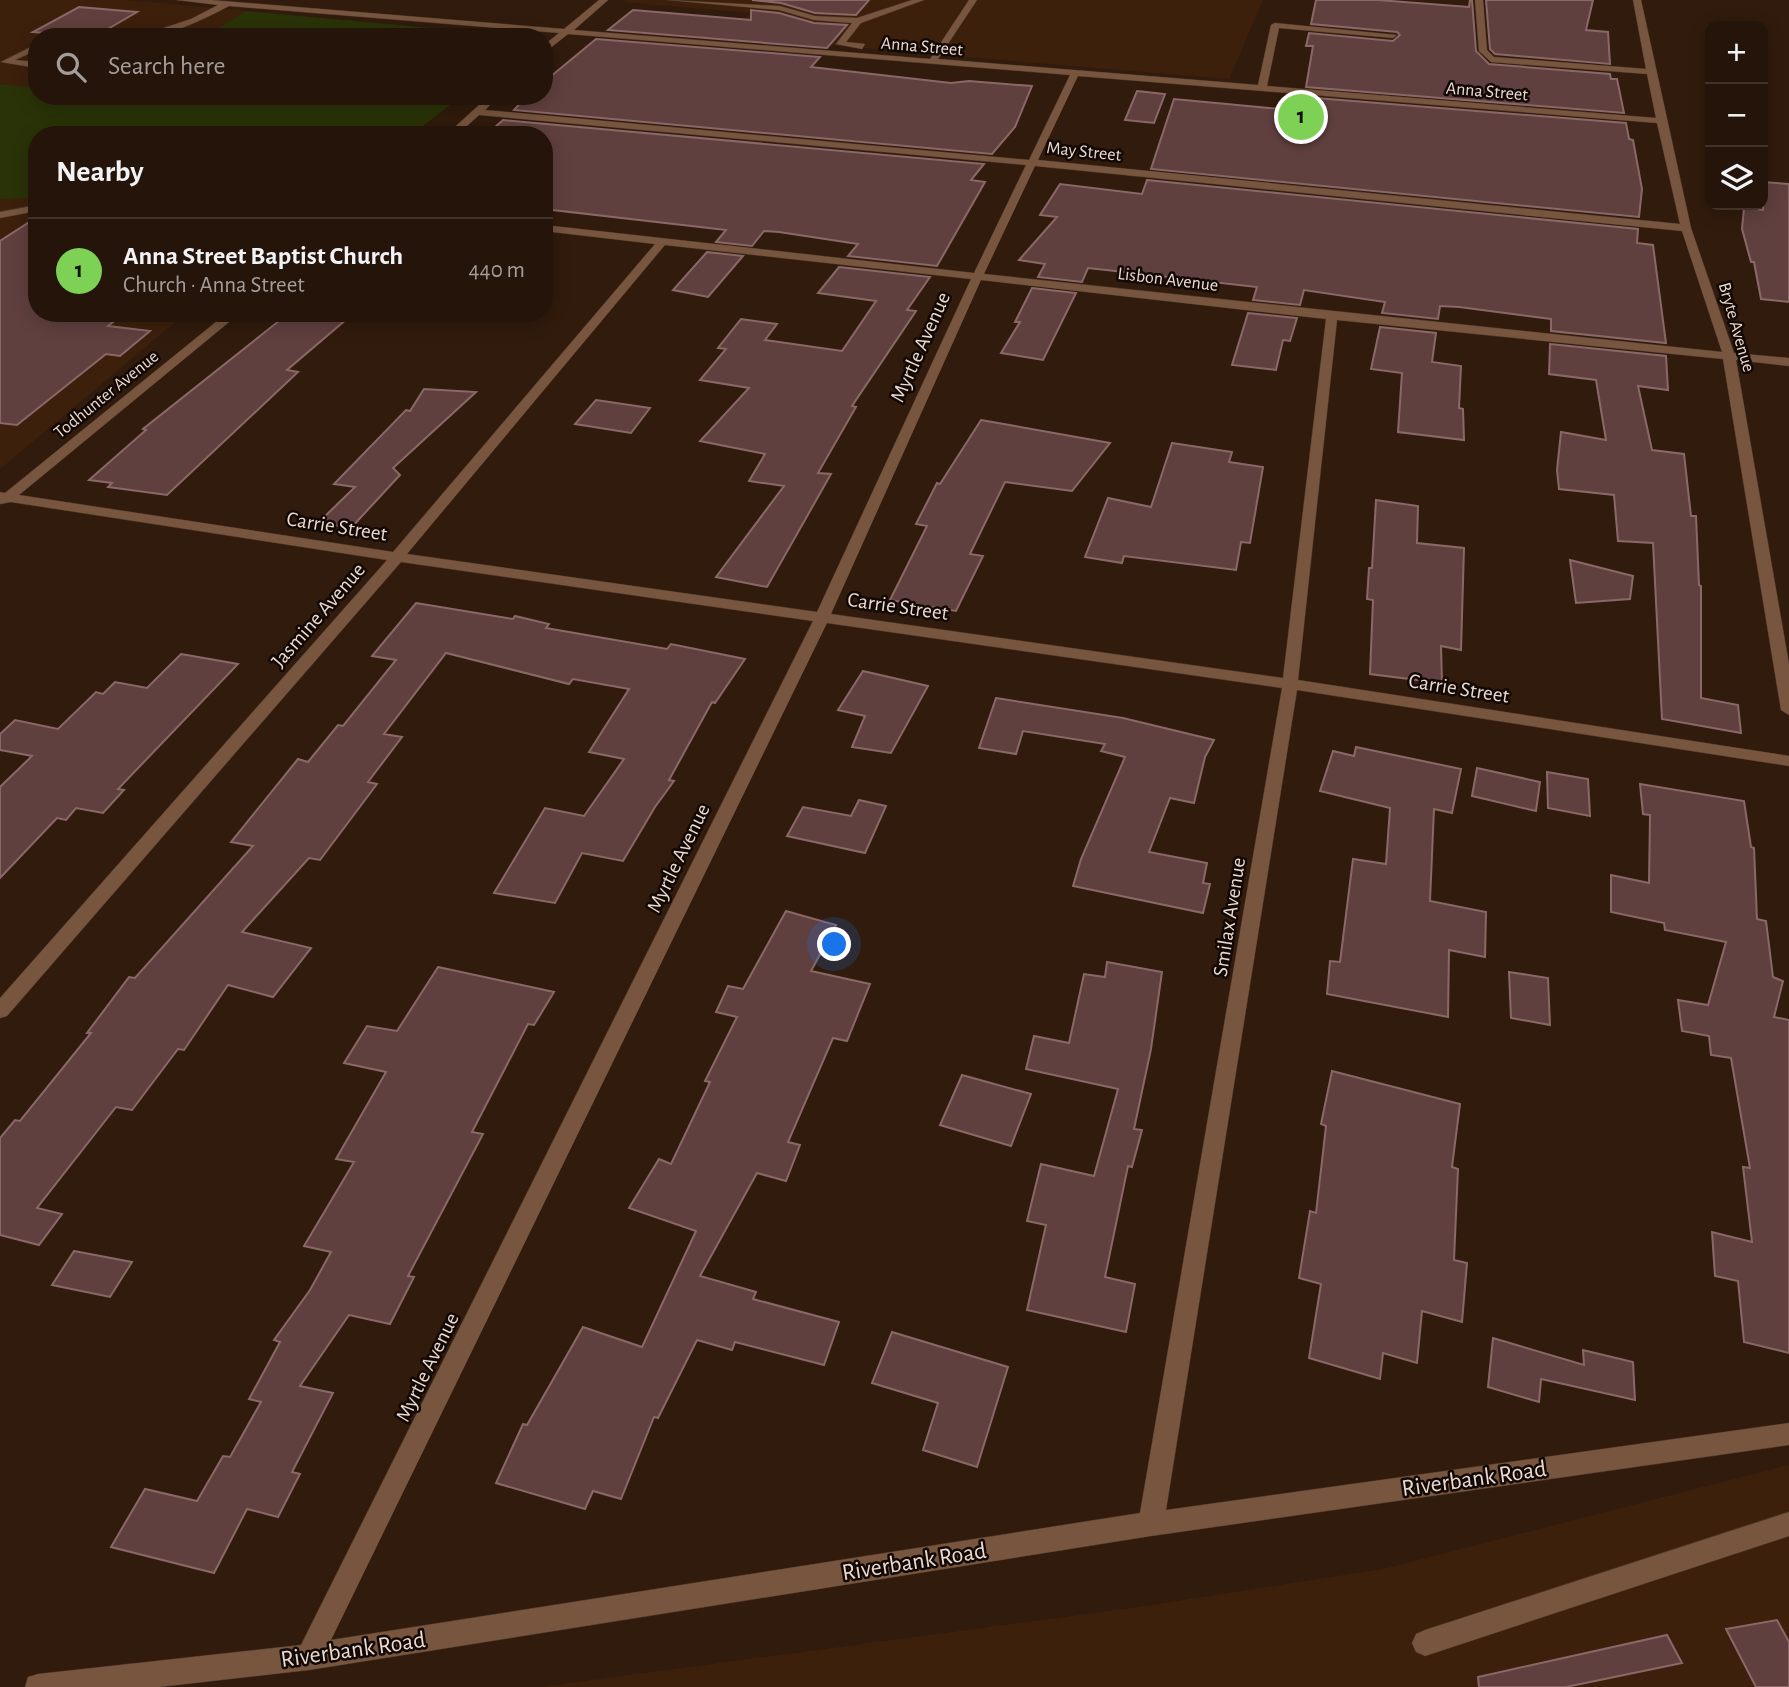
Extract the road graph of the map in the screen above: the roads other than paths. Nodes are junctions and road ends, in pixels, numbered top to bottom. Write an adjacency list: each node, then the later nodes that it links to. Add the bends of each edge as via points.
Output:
1 (181, 0): 8 (street, Anna Street)
2 (604, 0): 14 (street)
3 (672, 0): 9 (street)
4 (920, 0): 10 (street)
5 (973, 0): 19 (street)
6 (1479, 0): 23 (street, via 1483,51 1491,58)
7 (1637, 0): 23 (street, Bryte Avenue)
8 (227, 4): 11 (street); 12 (street, Anna Street)
9 (783, 4): 10 (street, via 814,18)
10 (858, 21): 17 (street, via 840,44)
11 (170, 28)
12 (506, 28)
13 (553, 32): 14 (street, Anna Street)
14 (564, 33): 16 (street); 20 (street, Anna Street)
15 (1393, 35): 25 (street, via 1275,25)
16 (553, 42)
17 (888, 49): 19 (street); 20 (street)
18 (28, 51): 22 (street, via 5,62)
19 (939, 53): 21 (street)
20 (882, 58): 21 (street, Anna Street)
21 (932, 62): 24 (street, Anna Street)
22 (28, 64)
23 (1651, 72): 28 (street, Bryte Avenue)
24 (1075, 74): 25 (street, Anna Street); 30 (street, Myrtle Avenue)
25 (1262, 89): 28 (street, Anna Street)
26 (486, 105): 27 (street)
27 (478, 113): 29 (street); 30 (street, May Street)
28 (1661, 121): 33 (street, Bryte Avenue)
29 (462, 126)
30 (1034, 163): 33 (street, May Street); 36 (street, Myrtle Avenue)
31 (28, 210): 32 (street)
32 (0, 215)
33 (1686, 228): 39 (street, Bryte Avenue)
34 (553, 229): 35 (street, Lisbon Avenue)
35 (662, 242): 36 (street, Lisbon Avenue); 42 (street, Jasmine Avenue)
36 (978, 275): 37 (street, Lisbon Avenue); 43 (street, Myrtle Avenue)
37 (1332, 316): 39 (street, Lisbon Avenue); 44 (street, Smilax Avenue)
38 (223, 322): 41 (street, Todhunter Avenue)
39 (1729, 356): 40 (street, Lisbon Avenue); 45 (street, Bryte Avenue)
40 (1789, 362)
41 (2, 498): 42 (street, Carrie Street)
42 (397, 557): 43 (street, Carrie Street); 47 (street, Jasmine Avenue)
43 (823, 616): 44 (street, Carrie Street); 52 (street, Myrtle Avenue)
44 (1290, 684): 46 (street, Carrie Street); 49 (street, Smilax Avenue)
45 (1789, 710)
46 (1789, 761)
47 (0, 1011)
48 (1789, 1434): 49 (street, Riverbank Road)
49 (1152, 1524): 52 (street, Riverbank Road)
50 (1789, 1524): 51 (street)
51 (1425, 1643)
52 (309, 1657): 53 (street, Riverbank Road)
53 (38, 1687)

